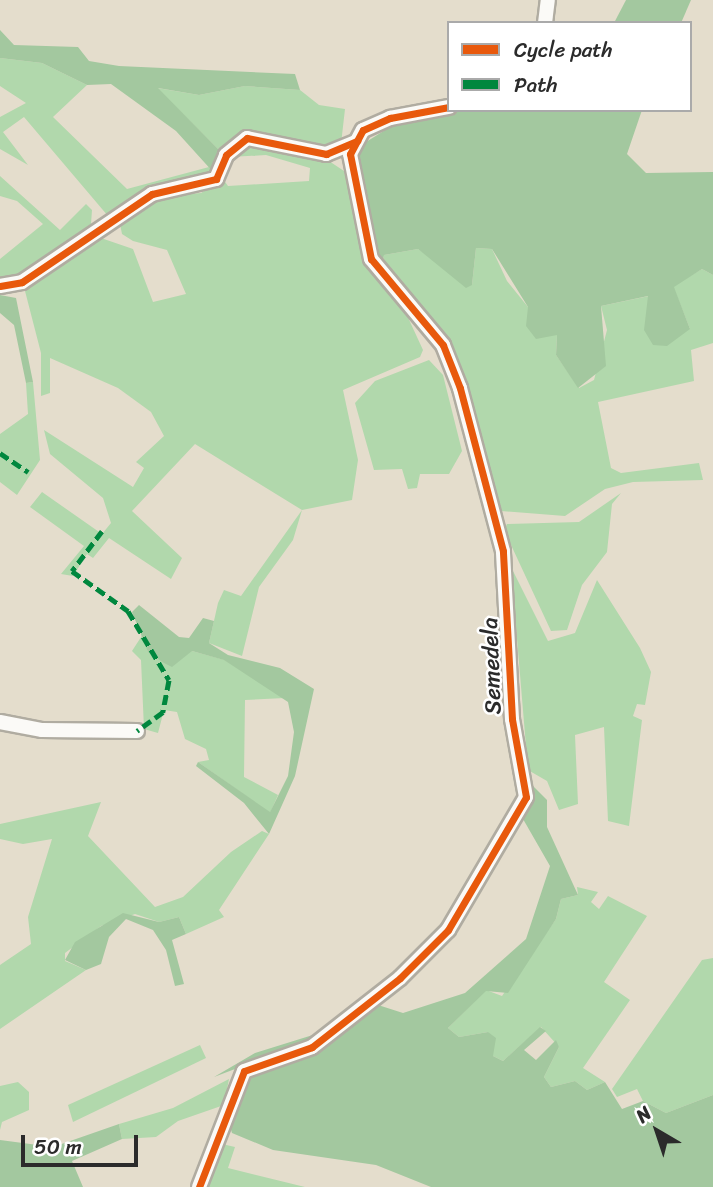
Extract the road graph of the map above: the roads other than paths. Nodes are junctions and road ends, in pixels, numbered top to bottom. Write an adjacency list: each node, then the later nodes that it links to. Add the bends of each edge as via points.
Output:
1 (548, 0): 2 (street)
2 (545, 21)
3 (447, 107): 4 (street, via 390,118 363,130)
4 (357, 141): 5 (street, via 327,153 247,138 226,155 216,180 152,194 22,282); 8 (street, Semedela, via 350,154 371,259 453,365 494,514 508,591 512,719 526,797 448,930 400,978 312,1047 244,1071)
5 (0, 286)
6 (0, 722): 7 (street, via 43,730)
7 (137, 731)
8 (199, 1187)

